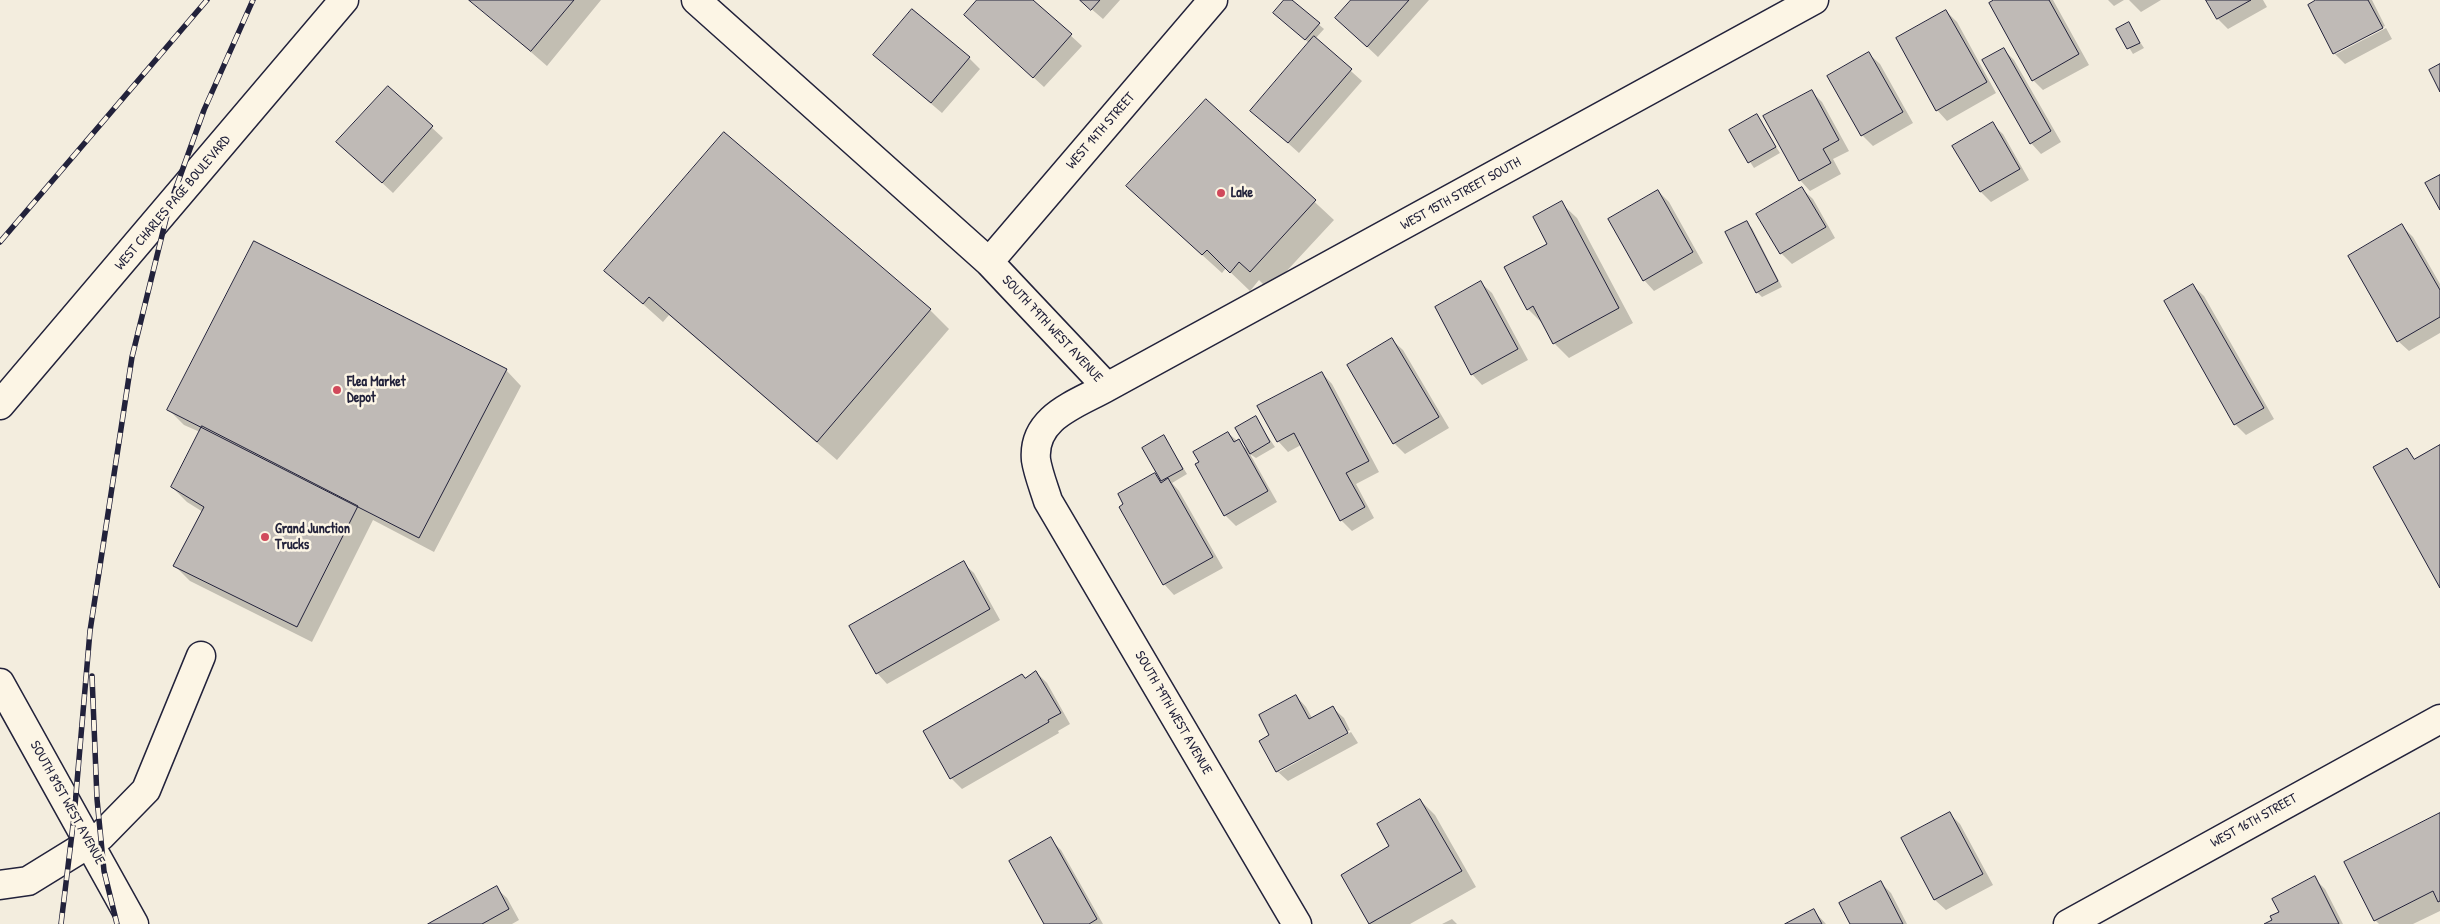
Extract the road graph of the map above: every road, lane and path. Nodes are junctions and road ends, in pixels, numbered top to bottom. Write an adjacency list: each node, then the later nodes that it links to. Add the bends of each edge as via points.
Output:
1 (344, 0): 7 (street, WEST CHARLES PAGE BOULEVARD)
2 (696, 0): 5 (street, SOUTH 79TH WEST AVENUE)
3 (1213, 0): 5 (street, WEST 14TH STREET)
4 (1814, 0): 6 (street, WEST 15TH STREET SOUTH)
5 (989, 262): 6 (street, SOUTH 79TH WEST AVENUE)
6 (1107, 387): 15 (street, SOUTH 79TH WEST AVENUE, via 1048,420 1037,438 1036,460 1048,501)
7 (0, 405)
8 (201, 656): 11 (street, via 146,790 101,836)
9 (0, 683): 11 (street, SOUTH 81ST WEST AVENUE)
10 (2440, 719): 13 (street, WEST 16TH STREET)
11 (89, 843): 12 (street, via 28,881); 14 (street, SOUTH 81ST WEST AVENUE)
12 (0, 885)
13 (2096, 917): 16 (street, WEST 16TH STREET)
14 (134, 924)
15 (1297, 924)
16 (2068, 924)

